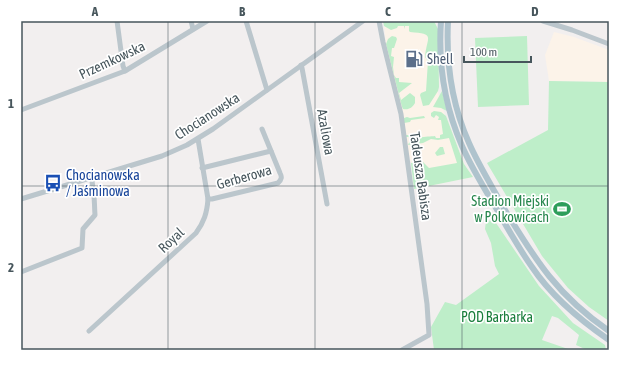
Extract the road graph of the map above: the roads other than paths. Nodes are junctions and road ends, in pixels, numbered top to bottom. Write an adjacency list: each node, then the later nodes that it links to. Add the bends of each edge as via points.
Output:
1 (117, 21): 13 (street)
2 (191, 21): 10 (street)
3 (207, 21): 10 (street, Przemkowska)
4 (246, 21): 14 (street)
5 (363, 21): 12 (street, Chocianowska)
6 (379, 21): 28 (street, Tadeusza Babisza, via 402,120 427,304 429,336)
7 (543, 21): 11 (street)
8 (448, 22): 26 (main road, via 453,92 464,132 480,166 539,264 574,304)
9 (439, 23): 27 (main road, via 443,82 448,107 457,135 473,169 532,268 569,309)
10 (193, 29): 13 (street, Przemkowska)
11 (609, 44)
12 (301, 65): 14 (street, Chocianowska); 23 (street, Azaliowa)
13 (125, 71): 15 (street, Przemkowska)
14 (267, 90): 17 (street, Chocianowska)
15 (21, 110)
16 (262, 129): 18 (street, Gerberowa)
17 (198, 139): 19 (street, Royal); 20 (street, Chocianowska, via 162,156)
18 (271, 151): 19 (street, Gerberowa); 22 (street, Gerberowa, via 282,177 278,183)
19 (202, 168): 22 (street, Royal)
20 (91, 178): 21 (street, Chocianowska); 24 (street, via 95,215 83,229 82,248)
21 (21, 199)
22 (208, 199): 25 (street, Royal, via 206,216 196,233)
23 (327, 204)
24 (21, 272)
25 (90, 331)
26 (609, 331)
27 (609, 340)
28 (402, 350)

